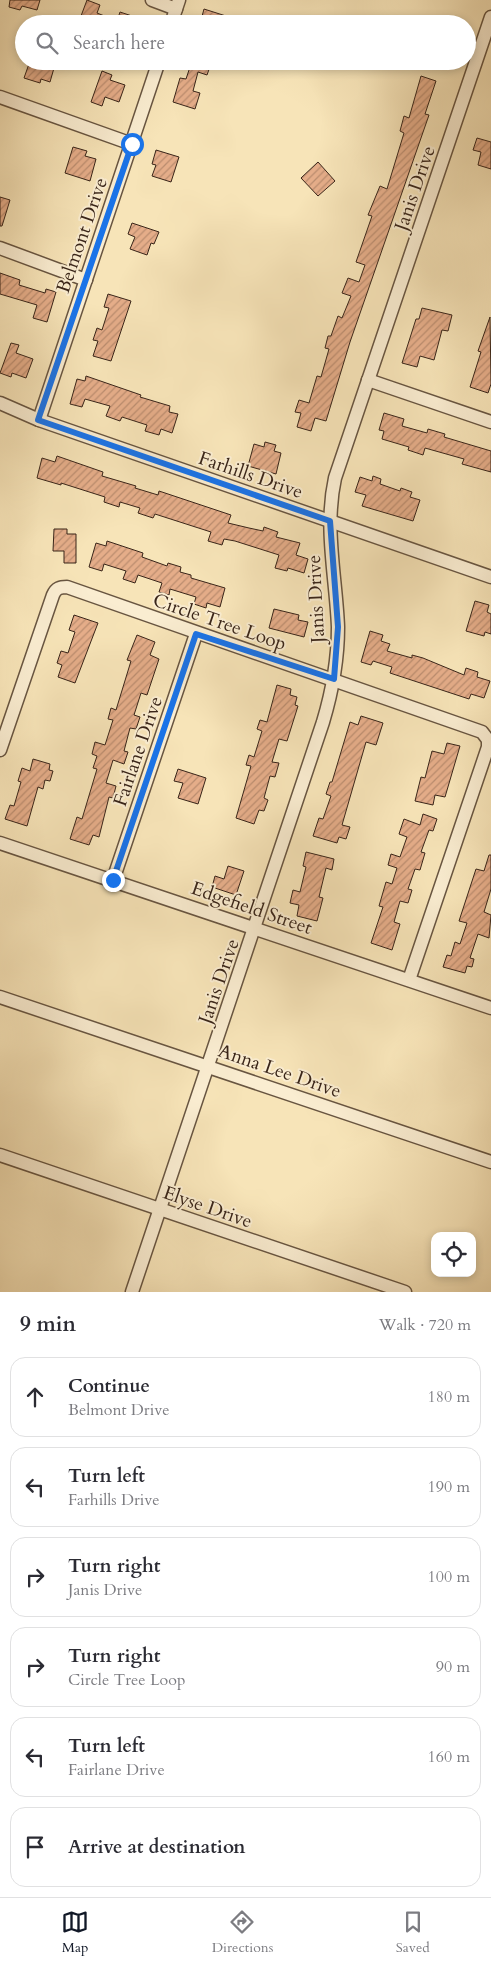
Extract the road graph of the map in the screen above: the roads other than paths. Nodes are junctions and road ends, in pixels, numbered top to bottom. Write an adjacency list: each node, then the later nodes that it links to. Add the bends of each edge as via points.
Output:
1 (152, 0): 2 (street)
2 (178, 4)
3 (491, 17): 4 (street, Janis Drive)
4 (476, 61)
5 (156, 70): 8 (street, Belmont Drive)
6 (473, 70): 11 (street, Janis Drive)
7 (0, 97): 8 (street)
8 (132, 144): 10 (street, Belmont Drive)
9 (0, 248): 10 (street)
10 (86, 280): 13 (street, Belmont Drive)
11 (368, 380): 14 (street); 15 (street, Janis Drive, via 335,478 330,499)
12 (0, 403): 13 (street, Farhills Drive)
13 (38, 420): 15 (street, Farhills Drive)
14 (491, 422)
15 (330, 521): 16 (street, Farhills Drive); 18 (street, Janis Drive, via 338,627)
16 (491, 577)
17 (196, 634): 18 (street, Circle Tree Loop); 19 (street, Circle Tree Loop, via 67,587 55,590); 21 (street, Fairlane Drive)
18 (334, 679): 22 (street, Janis Drive, via 324,722); 23 (street, Circle Tree Loop, via 482,732 488,740)
19 (0, 750)
20 (0, 842): 21 (street, Edgefield Street)
21 (113, 880): 22 (street, Edgefield Street)
22 (255, 928): 23 (street, Edgefield Street); 26 (street, Janis Drive)
23 (409, 980): 25 (street, Edgefield Street)
24 (0, 997): 26 (street, Anna Lee Drive)
25 (491, 1008)
26 (209, 1066): 28 (street, Anna Lee Drive); 29 (street, Janis Drive)
27 (0, 1154): 29 (street, Elyse Drive)
28 (491, 1162)
29 (160, 1209): 30 (street, Janis Drive); 31 (street, Elyse Drive)
30 (132, 1292)
31 (405, 1292)

